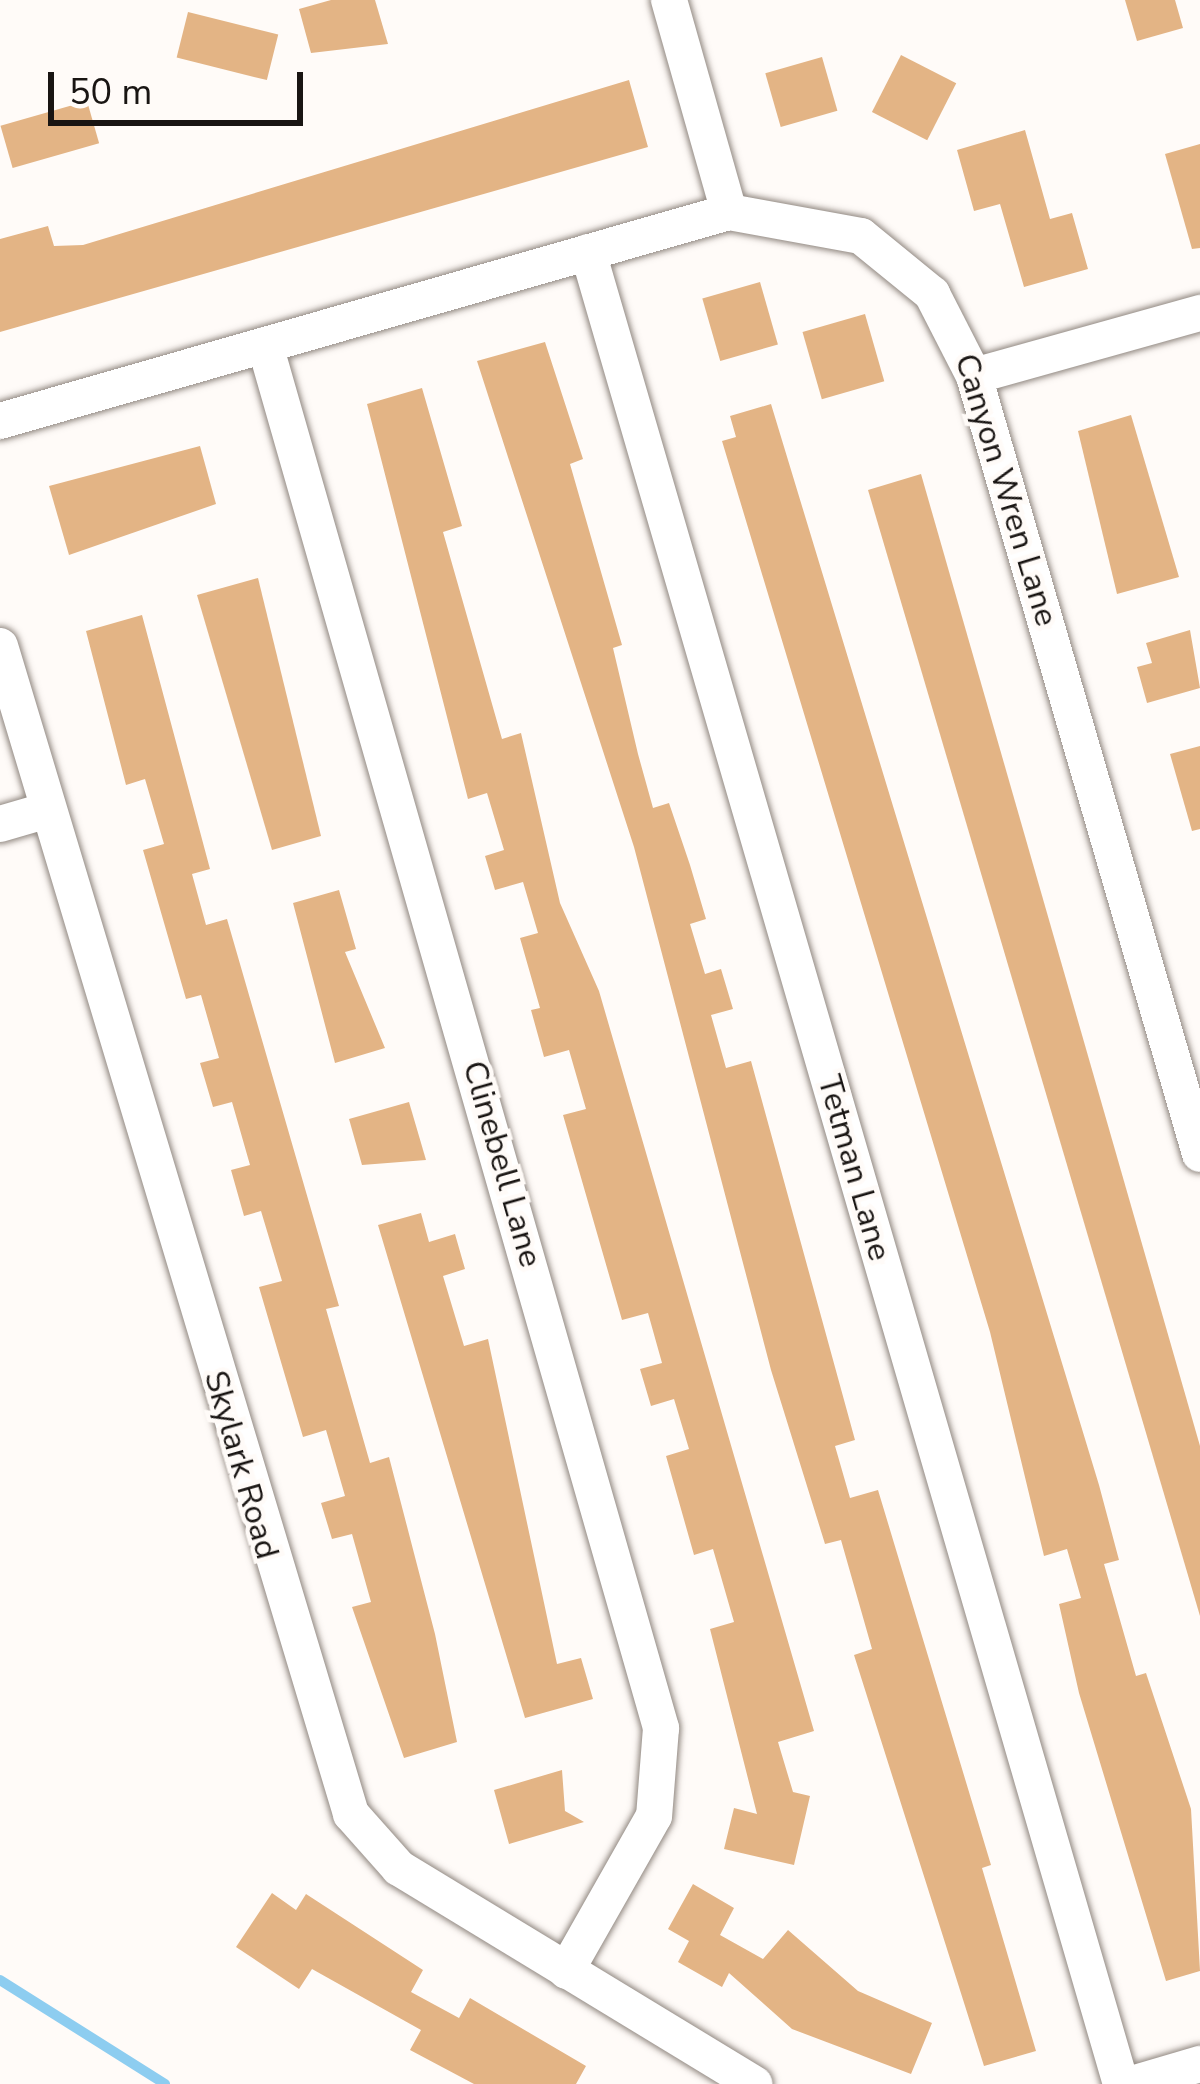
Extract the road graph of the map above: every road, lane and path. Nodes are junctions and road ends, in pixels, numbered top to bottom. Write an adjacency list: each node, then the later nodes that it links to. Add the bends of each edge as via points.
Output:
1 (669, 0): 2 (street)
2 (729, 212): 3 (street, Canyon Wren Lane); 6 (street, Canyon Wren Lane, via 867,226 932,294)
3 (587, 252): 5 (street, Canyon Wren Lane); 15 (street, Tetman Lane)
4 (1200, 313): 6 (street)
5 (265, 345): 7 (street, Canyon Wren Lane); 12 (street, Clinebell Lane, via 661,1728 654,1816)
6 (974, 376): 11 (street, Canyon Wren Lane)
7 (0, 421)
8 (0, 646): 9 (street, Skylark Road)
9 (48, 810): 10 (street); 12 (street, Skylark Road, via 332,1774 400,1868)
10 (0, 824)
11 (1200, 1154)
12 (566, 1971): 14 (street, Skylark Road)
13 (1200, 2064): 16 (street)
14 (754, 2084)
15 (1121, 2084)
16 (1132, 2084)

